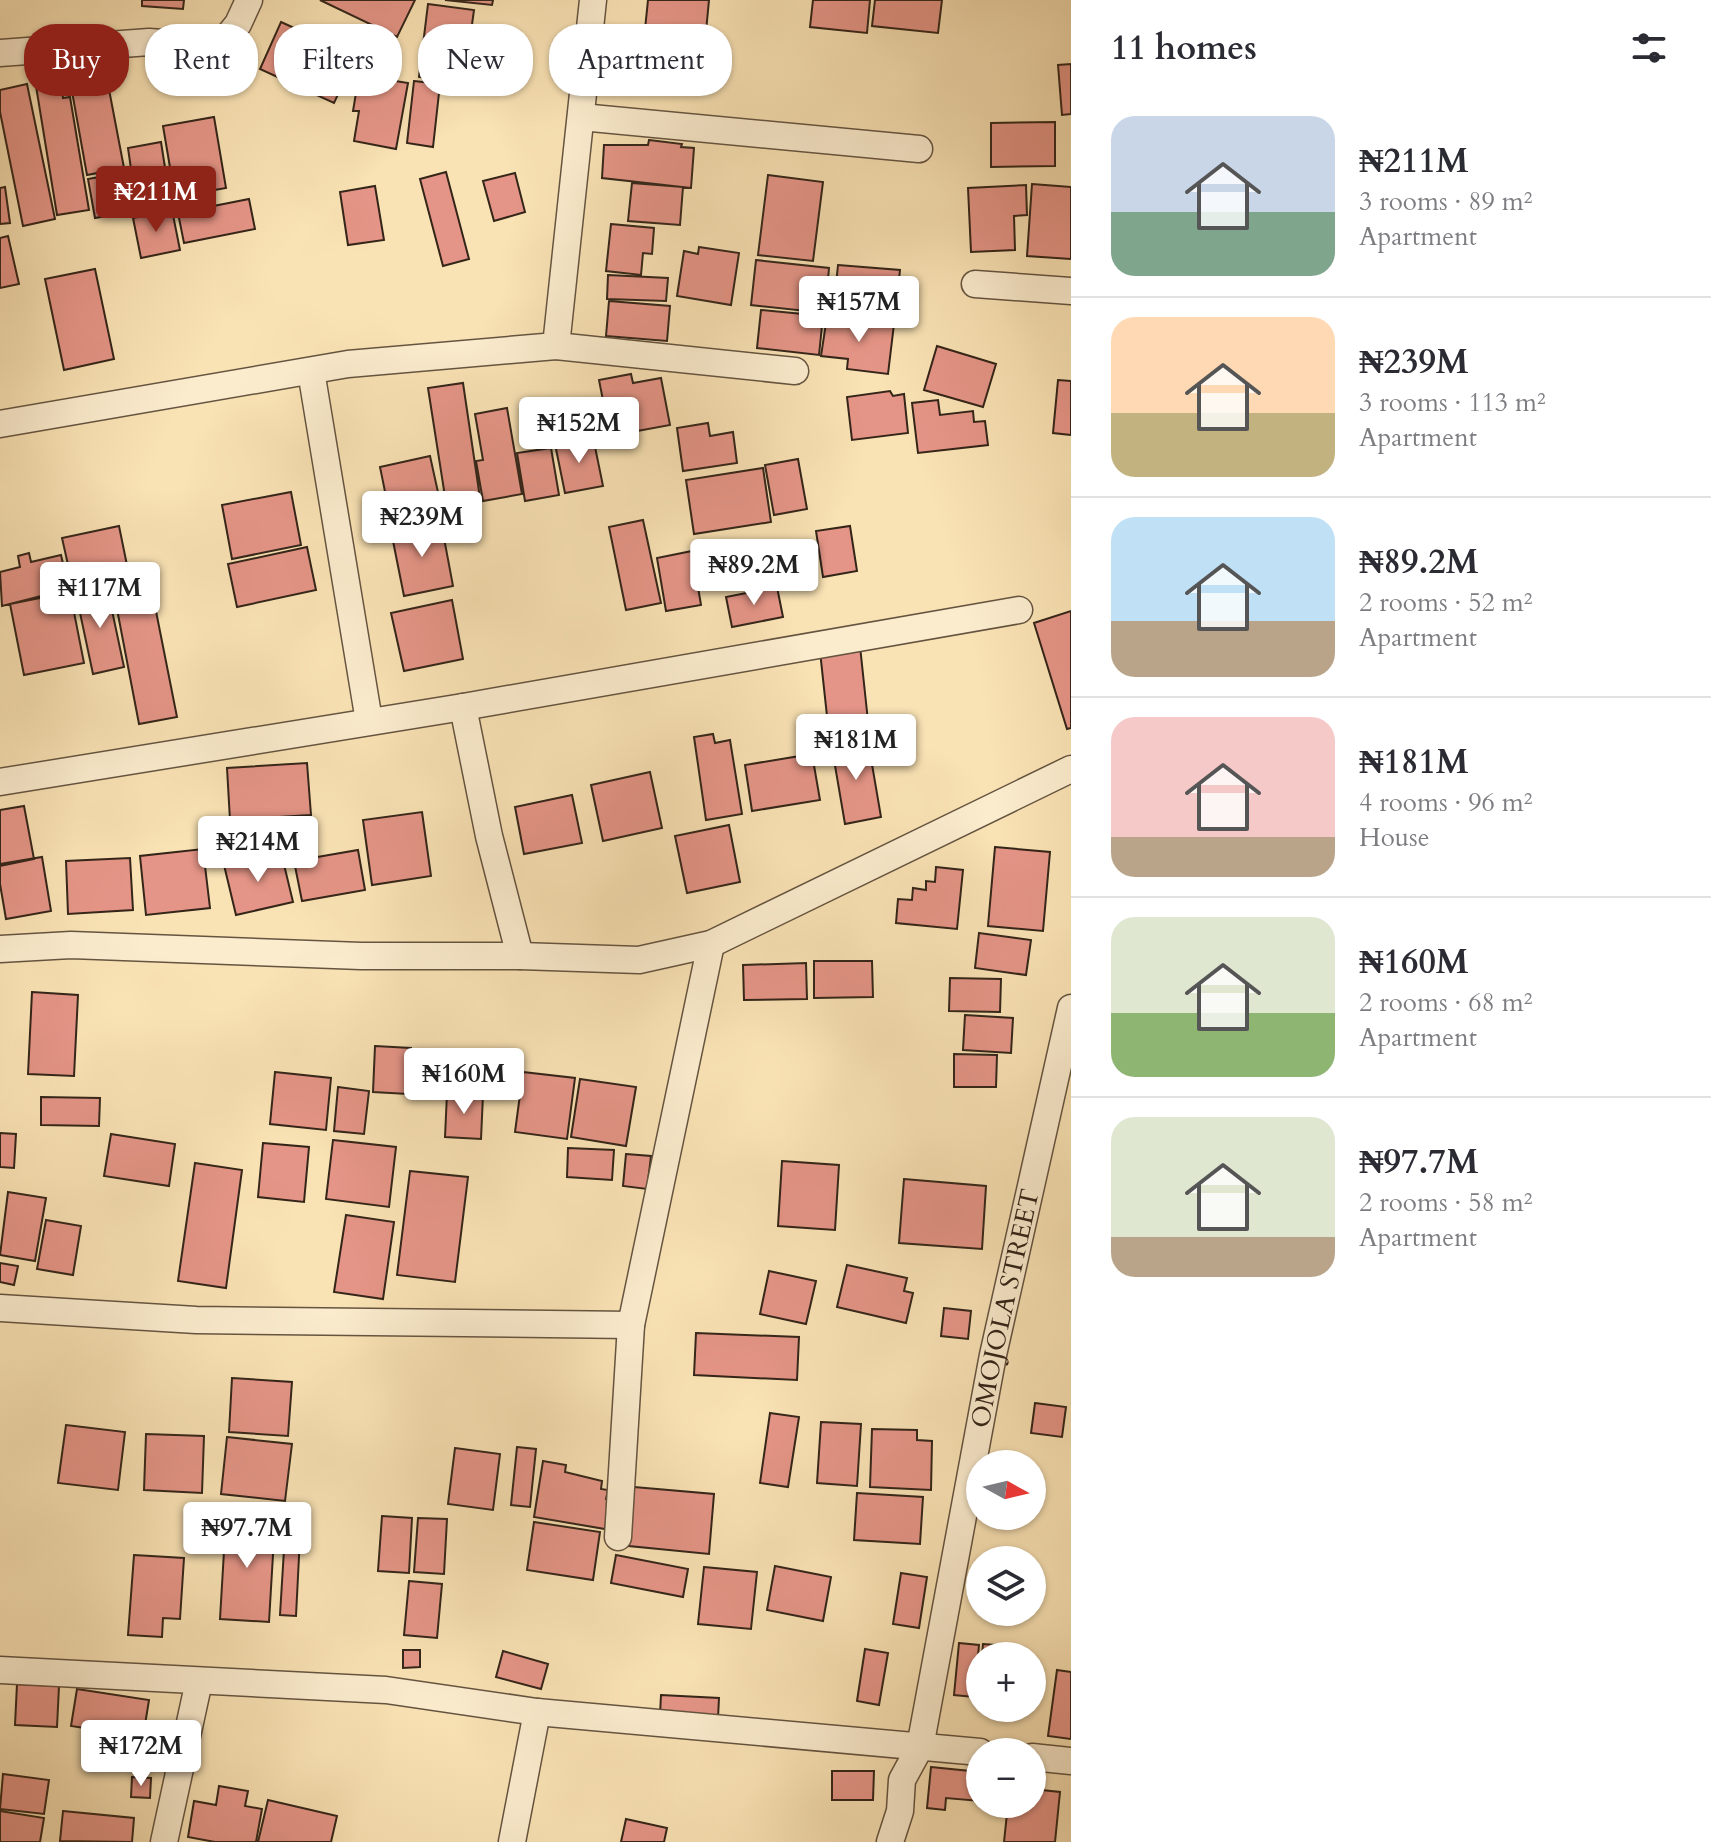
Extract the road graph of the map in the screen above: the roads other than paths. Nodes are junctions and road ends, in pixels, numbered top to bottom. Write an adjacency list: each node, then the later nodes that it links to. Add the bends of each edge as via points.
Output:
1 (249, 0): 3 (street, via 225,40 205,46 149,42)
2 (593, 0): 4 (street)
3 (0, 53)
4 (581, 117): 5 (street); 8 (street)
5 (919, 149)
6 (975, 284): 7 (street)
7 (1071, 291)
8 (556, 346): 9 (street); 10 (street)
9 (311, 371): 11 (street); 14 (street)
10 (795, 371)
11 (0, 424)
12 (1019, 610): 13 (street)
13 (463, 707): 14 (street); 19 (street)
14 (369, 721): 16 (street)
15 (1071, 769): 17 (street)
16 (0, 782)
17 (711, 944): 19 (street, via 639,960); 22 (street)
18 (0, 949): 19 (street, via 71,945)
19 (520, 956)
20 (1071, 1008): 27 (street, OMOJOLA STREET, via 993,1355)
21 (0, 1308): 22 (street, via 196,1320)
22 (631, 1325): 23 (street)
23 (618, 1537)
24 (0, 1670): 25 (street)
25 (199, 1681): 26 (street, via 386,1690); 31 (street)
26 (537, 1712): 27 (street); 32 (street)
27 (920, 1747): 28 (street); 33 (street, OMOJOLA STREET, via 902,1780)
28 (966, 1751)
29 (1046, 1758): 30 (street)
30 (1071, 1761)
31 (164, 1842)
32 (512, 1842)
33 (890, 1842)

